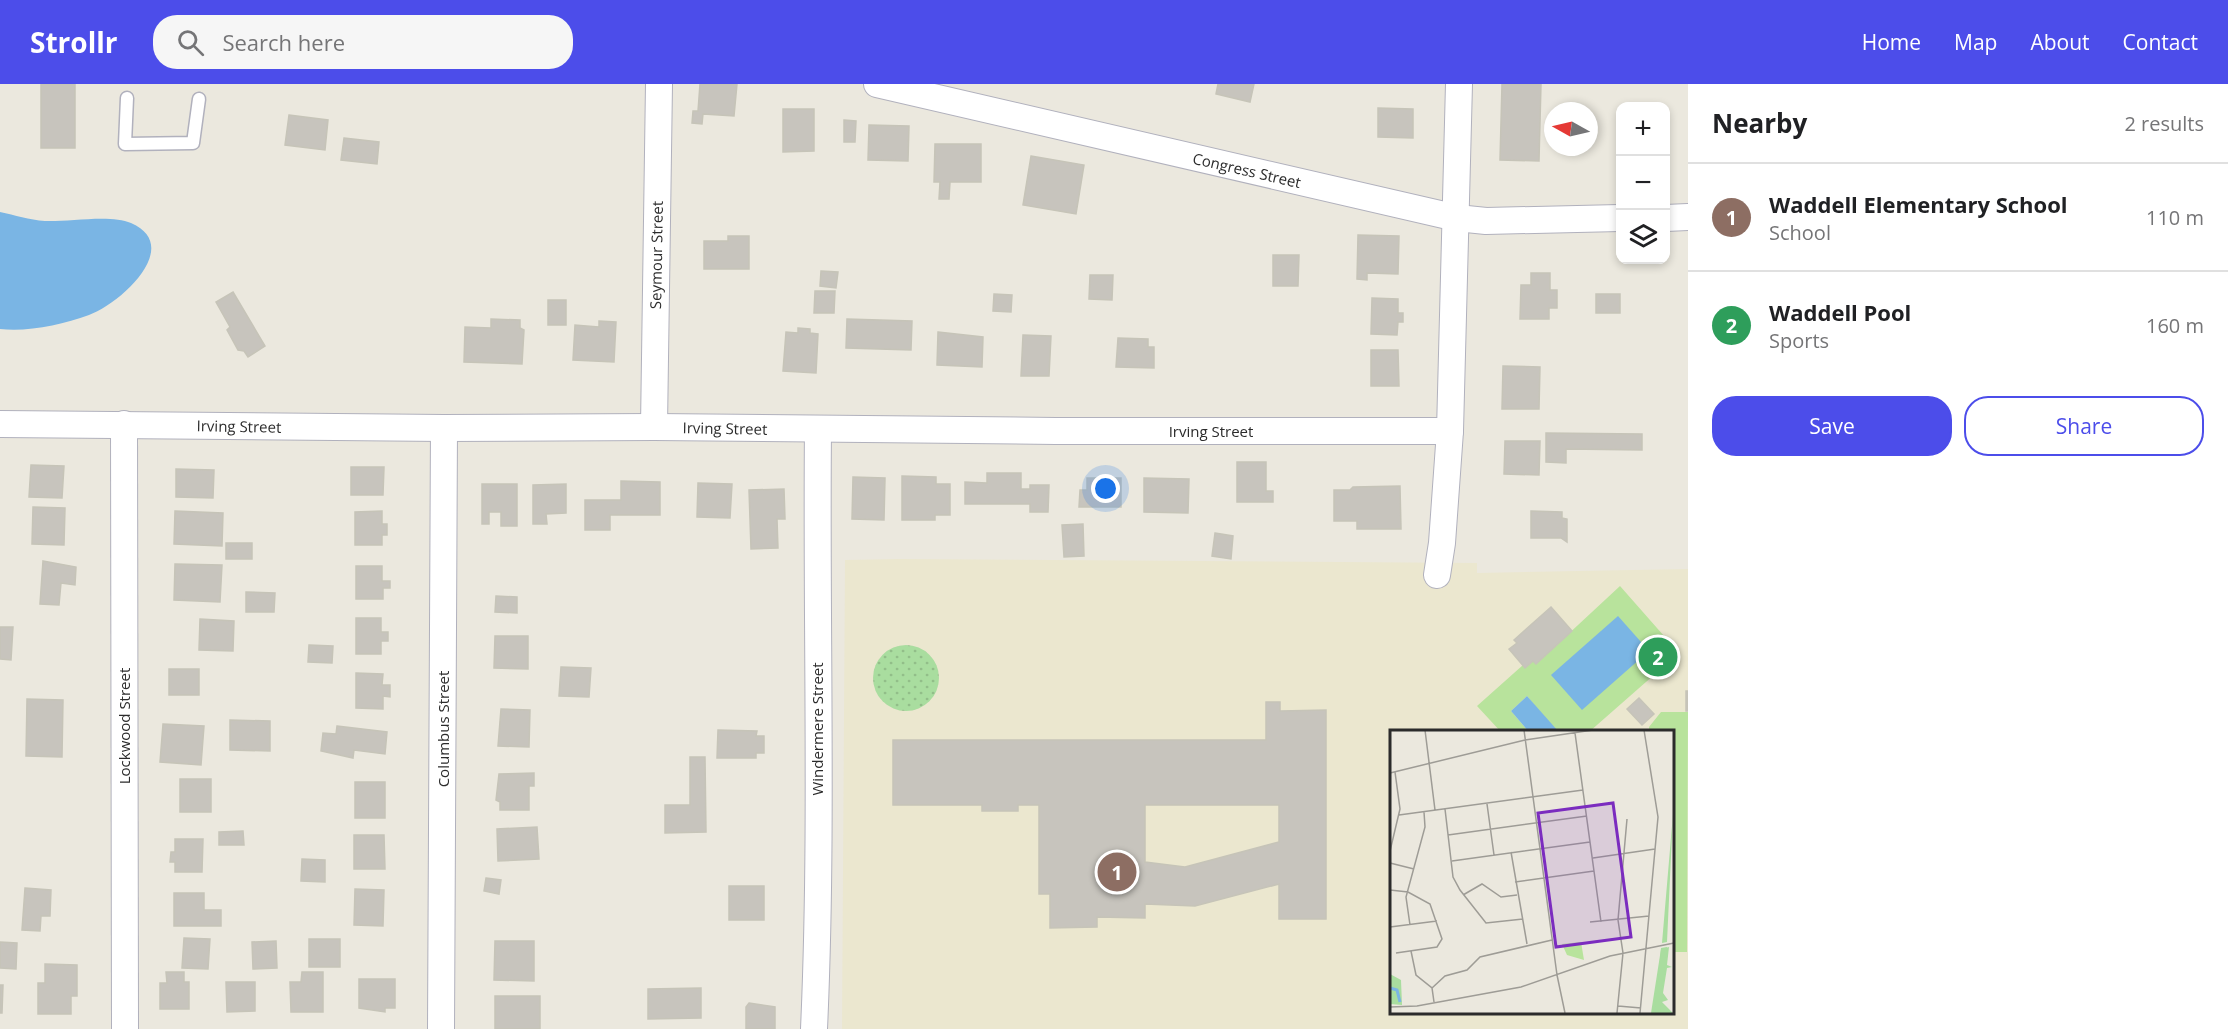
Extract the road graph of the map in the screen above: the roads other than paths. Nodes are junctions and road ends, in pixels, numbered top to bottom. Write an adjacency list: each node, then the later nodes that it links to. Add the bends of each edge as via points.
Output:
1 (659, 84): 12 (street, Seymour Street)
2 (877, 84): 7 (street, Congress Street)
3 (1459, 84): 7 (street)
4 (128, 98): 5 (lane, via 125,144 192,143)
5 (199, 99)
6 (1688, 217): 9 (street)
7 (1457, 218): 8 (street, Congress Street); 15 (street)
8 (1616, 218)
9 (1670, 218)
10 (0, 424): 11 (street, Irving Street)
11 (124, 424): 13 (street, Irving Street); 17 (street, Lockwood Street)
12 (654, 427): 13 (street, Irving Street); 14 (street, Irving Street)
13 (444, 428): 18 (street, Columbus Street)
14 (818, 429): 15 (street, Irving Street); 19 (street, Windermere Street, via 818,930)
15 (1450, 431): 16 (street)
16 (1437, 575)
17 (125, 1029)
18 (441, 1029)
19 (814, 1029)

